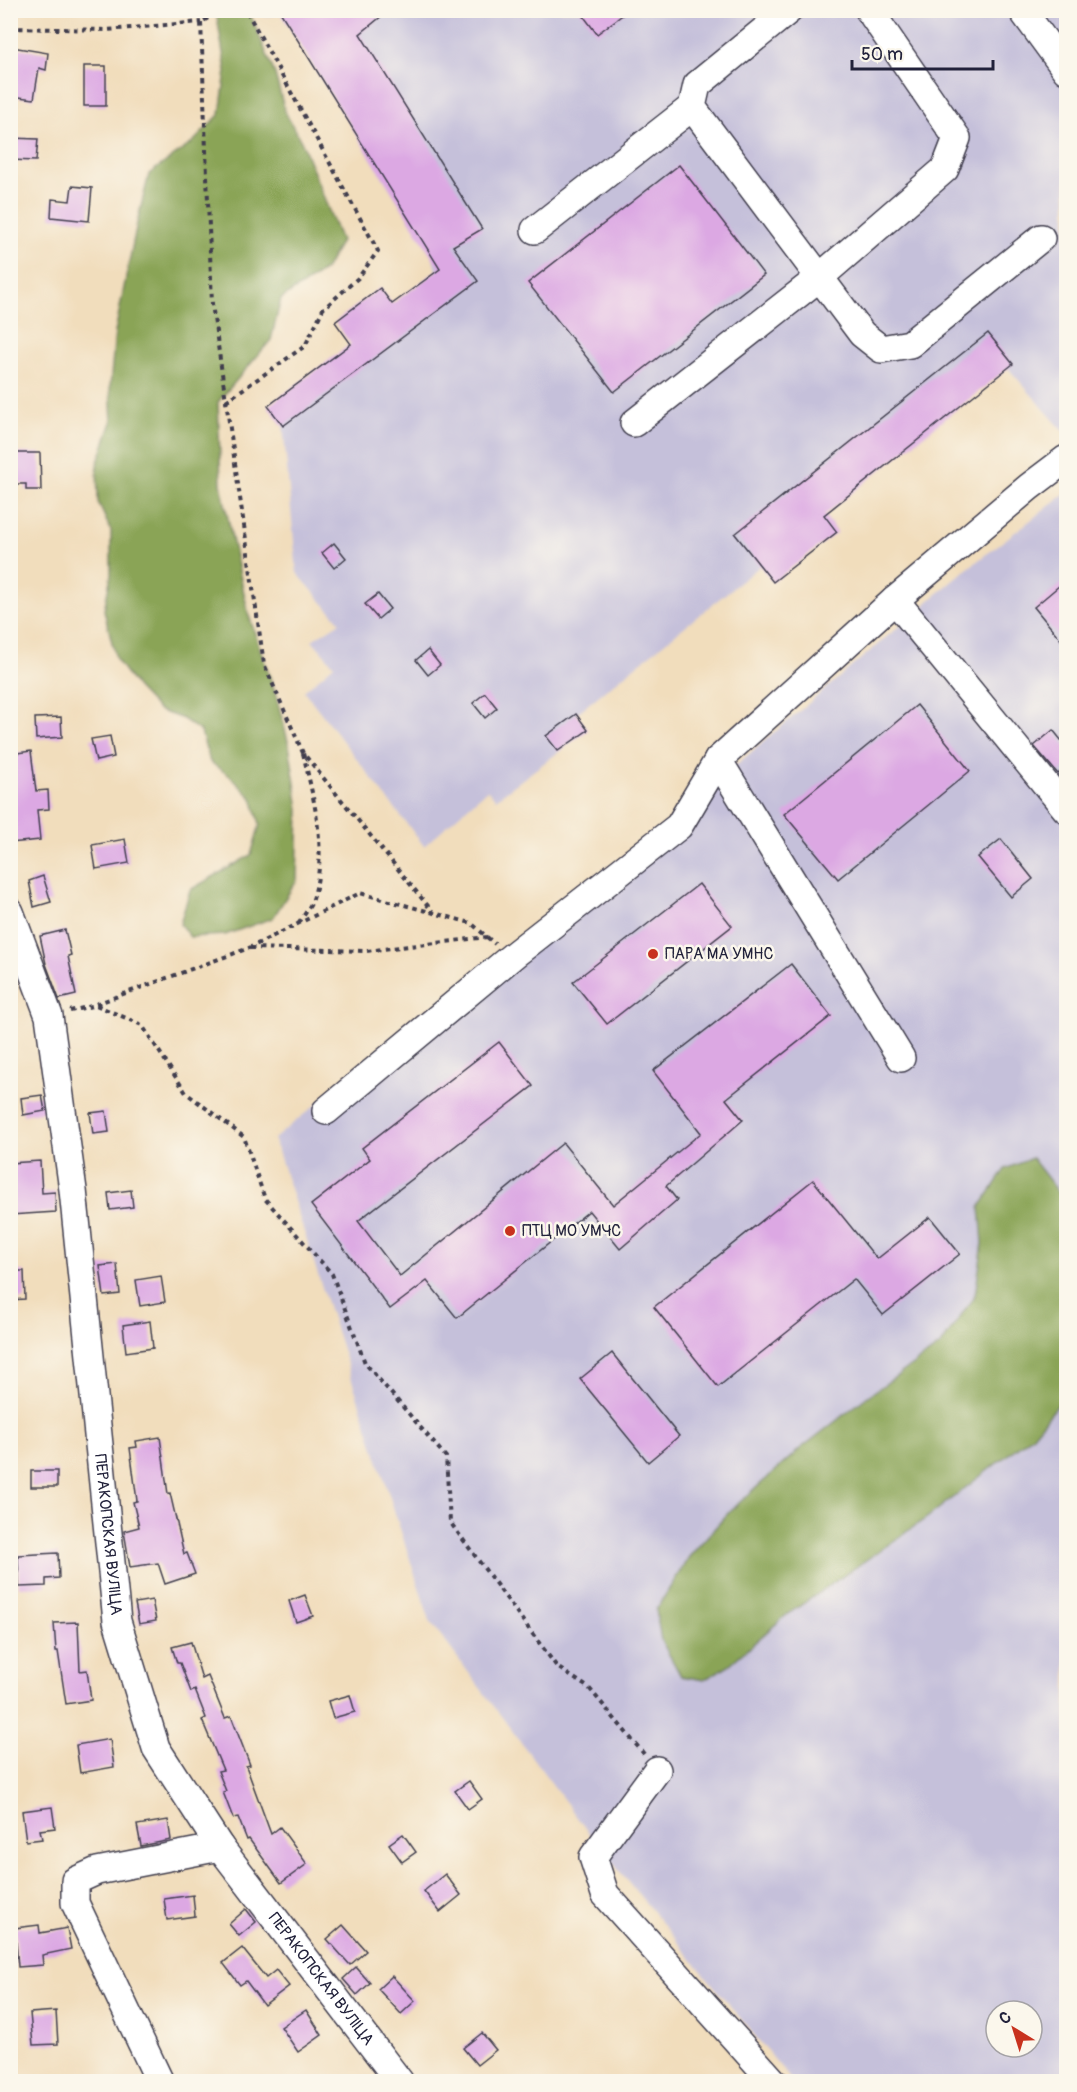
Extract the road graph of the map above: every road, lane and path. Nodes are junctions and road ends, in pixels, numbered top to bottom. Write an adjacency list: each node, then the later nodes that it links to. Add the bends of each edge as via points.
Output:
1 (224, 10): 6 (path)
2 (246, 10): 13 (path, via 378,251 358,278 323,309 305,346)
3 (789, 10): 9 (street, via 697,85)
4 (869, 10): 12 (street, via 957,138 945,169)
5 (1022, 10): 8 (street)
6 (201, 22): 7 (path, via 107,30); 13 (path, via 212,304)
7 (10, 28)
8 (1066, 70)
9 (692, 107): 10 (street); 12 (street)
10 (535, 230)
11 (1041, 238): 12 (street, via 910,344 881,349 862,334)
12 (820, 278): 14 (street)
13 (226, 401): 17 (path, via 264,664)
14 (634, 423)
15 (1066, 459): 16 (street)
16 (895, 600): 18 (street); 19 (street)
17 (303, 753): 21 (path); 22 (path, via 319,824 320,862 313,900)
18 (718, 760): 25 (street, via 679,826); 28 (street)
19 (1066, 809)
20 (10, 912): 27 (street, ПЕРАКОПСКАЯ ВУЛІЦА)
21 (433, 912): 22 (path, via 360,893); 23 (path, via 471,923)
22 (298, 924): 24 (path)
23 (488, 937): 24 (path, via 366,951); 25 (path, via 504,951)
24 (249, 948): 26 (path)
25 (515, 954): 29 (street)
26 (96, 1005): 27 (path); 30 (path, via 142,1025 186,1093 244,1137 265,1199 332,1274 364,1363 446,1457 450,1522 556,1667 589,1688)
27 (49, 1016): 31 (street, ПЕРАКОПСКАЯ ВУЛІЦА, via 73,1190 117,1621 156,1748)
28 (901, 1058)
29 (326, 1111)
30 (657, 1770): 34 (street, via 592,1857 605,1894)
31 (220, 1847): 32 (street, via 97,1871 75,1881 75,1903); 33 (street, ПЕРАКОПСКАЯ ВУЛІЦА)
32 (160, 2082)
33 (400, 2082)
34 (774, 2082)

